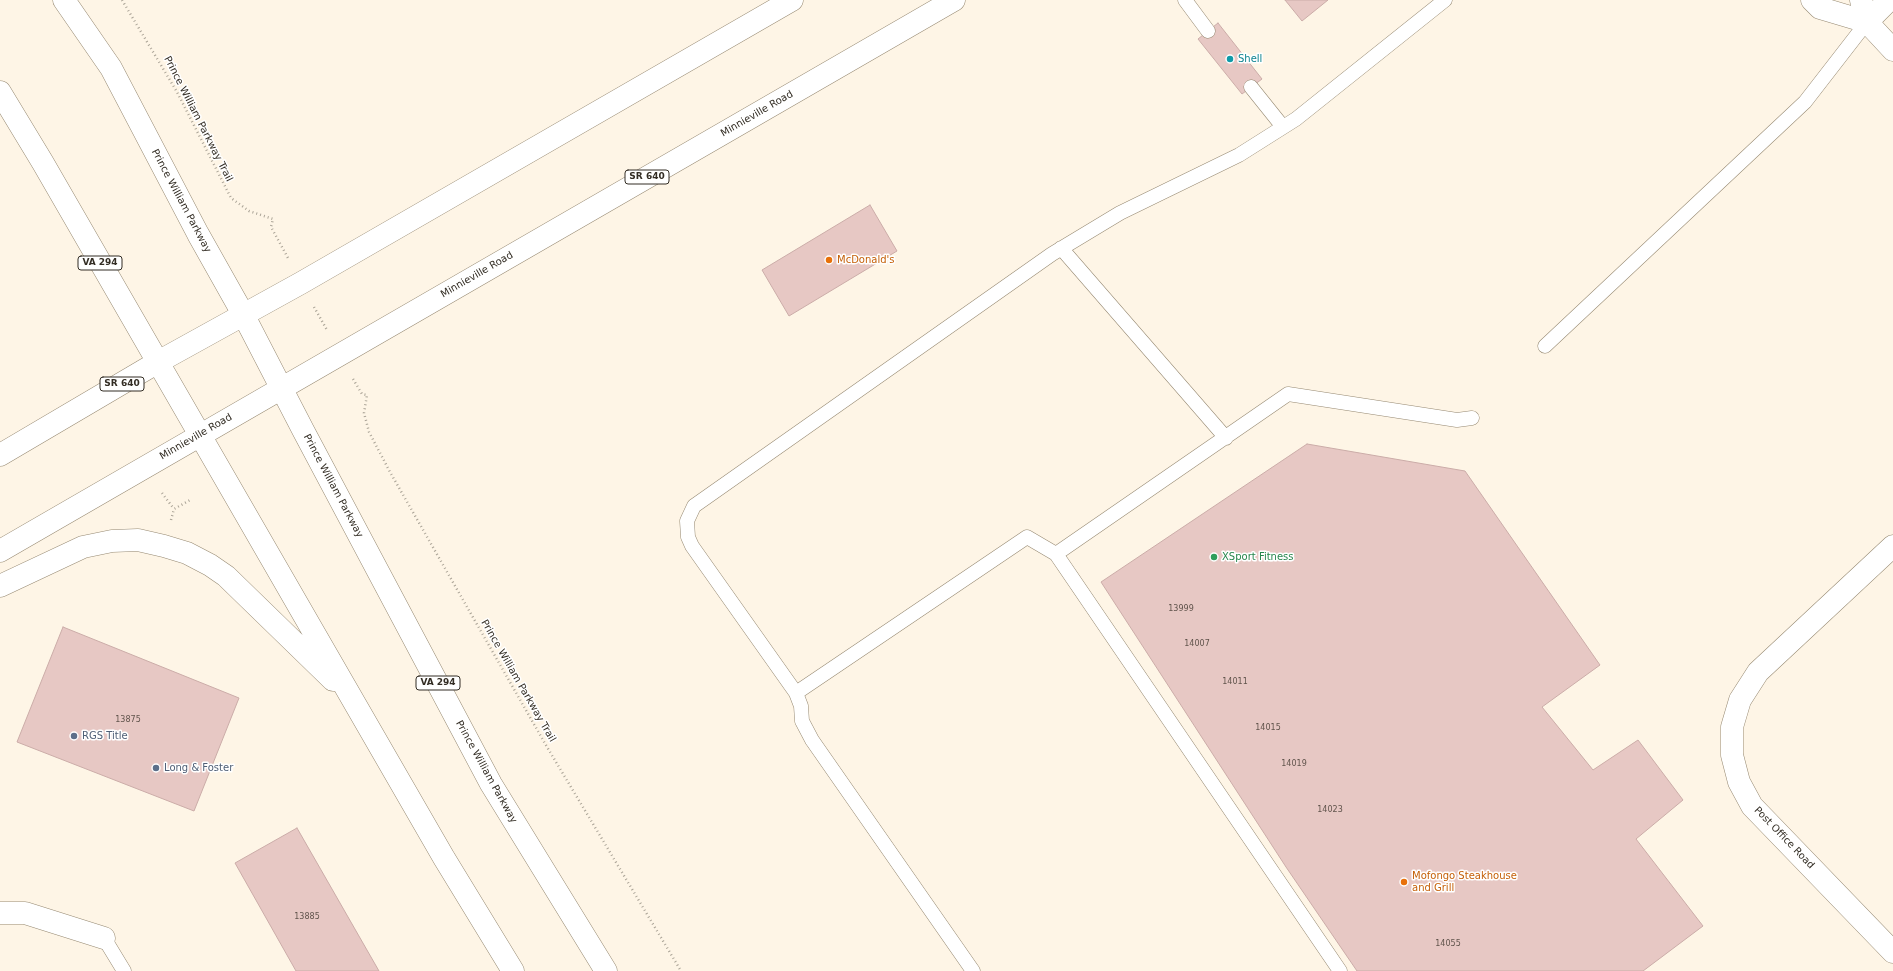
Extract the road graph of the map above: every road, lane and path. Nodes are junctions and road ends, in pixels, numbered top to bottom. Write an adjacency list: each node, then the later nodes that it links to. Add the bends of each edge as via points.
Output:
1 (64, 0): 18 (main road, Prince William Parkway / VA 294, via 111,68)
2 (122, 0): 16 (path, Prince William Parkway Trail, via 177,92 231,198 249,211 273,219)
3 (792, 0): 18 (main road, SR 640, via 314,276)
4 (954, 0): 21 (main road, Minnieville Road / SR 640)
5 (1185, 0): 11 (lane)
6 (1445, 0): 15 (lane)
7 (1812, 0): 10 (main road, via 1820,8)
8 (1861, 0): 10 (main road)
9 (1889, 0): 10 (main road)
10 (1867, 22): 12 (main road); 19 (lane, via 1805,102)
11 (1208, 31)
12 (1893, 50)
13 (1251, 87): 15 (lane)
14 (0, 92): 20 (main road, VA 294)
15 (1283, 127): 17 (lane, via 1239,155 1120,213)
16 (271, 227)
17 (1061, 248): 25 (lane); 33 (lane, via 694,506 687,521 688,537 692,546)
18 (243, 314): 20 (main road, SR 640); 21 (main road, Prince William Parkway / VA 294)
19 (1545, 346)
20 (158, 362): 24 (main road, VA 294); 26 (main road, SR 640)
21 (282, 388): 24 (main road, Minnieville Road / SR 640); 40 (main road, Prince William Parkway / VA 294, via 491,784)
22 (362, 394): 41 (path, Prince William Parkway Trail, via 367,395 364,413 369,432 390,472 547,747)
23 (1472, 418): 25 (lane, via 1457,420 1288,394)
24 (200, 435): 30 (main road, Minnieville Road / SR 640); 34 (main road, VA 294)
25 (1226, 438): 31 (lane)
26 (0, 455)
27 (162, 493): 28 (path, via 174,509)
28 (192, 499)
29 (1893, 546): 37 (main road, Post Office Road, via 1758,672 1740,700 1732,727 1732,755 1738,782 1752,806)
30 (0, 551)
31 (1056, 554): 33 (lane, via 1027,537); 43 (lane)
32 (0, 586): 34 (main road, via 83,547 112,541 138,540 164,546 210,565 226,576)
33 (796, 694): 42 (lane, via 801,706 802,721 812,740)
34 (352, 697): 39 (main road, VA 294, via 444,858)
35 (0, 914): 36 (main road, via 25,913)
36 (104, 938): 38 (lane)
37 (1893, 952)
38 (124, 971)
39 (513, 971)
40 (606, 971)
41 (681, 971)
42 (973, 971)
43 (1340, 971)

